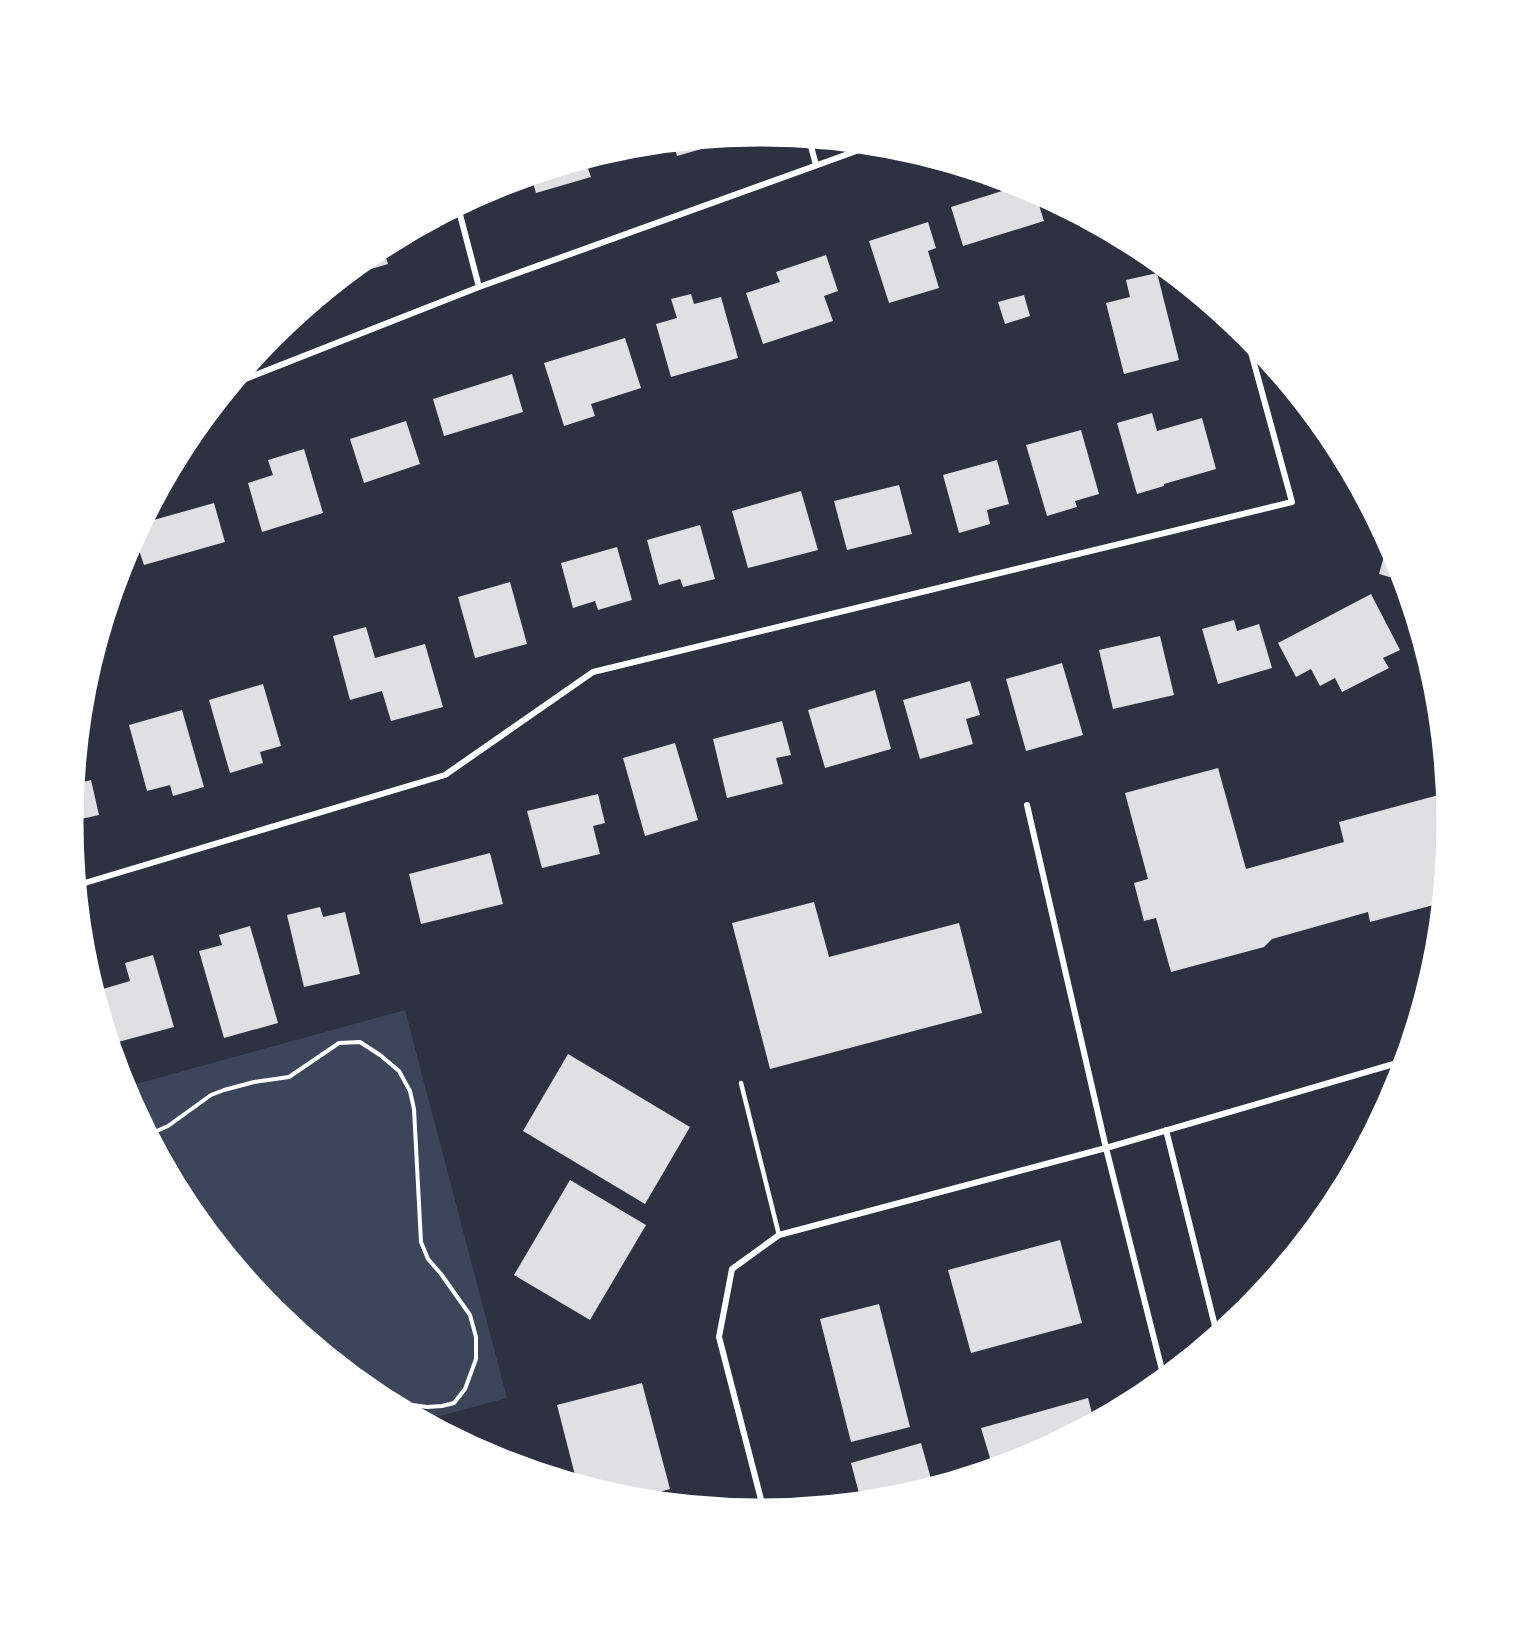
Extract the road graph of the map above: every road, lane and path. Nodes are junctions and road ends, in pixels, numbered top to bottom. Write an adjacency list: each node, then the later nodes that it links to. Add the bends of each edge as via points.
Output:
1 (811, 147): 3 (street)
2 (855, 151): 3 (street)
3 (816, 165): 5 (street)
4 (460, 215): 5 (street)
5 (479, 287): 7 (street)
6 (1251, 354): 9 (street, via 1292,502 593,672 445,775)
7 (249, 377)
8 (1027, 805): 14 (street)
9 (85, 883)
10 (1394, 1064): 13 (street)
11 (741, 1083): 15 (lane)
12 (157, 1131): 18 (path, via 224,1090 289,1077 339,1043 360,1042 399,1071 414,1109 421,1242 428,1259 470,1315 476,1337 476,1359 465,1389 454,1403)
13 (1166, 1131): 14 (street); 16 (street)
14 (1106, 1148): 15 (street); 17 (street)
15 (779, 1234): 19 (street, via 732,1269 719,1337)
16 (1215, 1326)
17 (1162, 1368)
18 (413, 1405)
19 (761, 1500)

